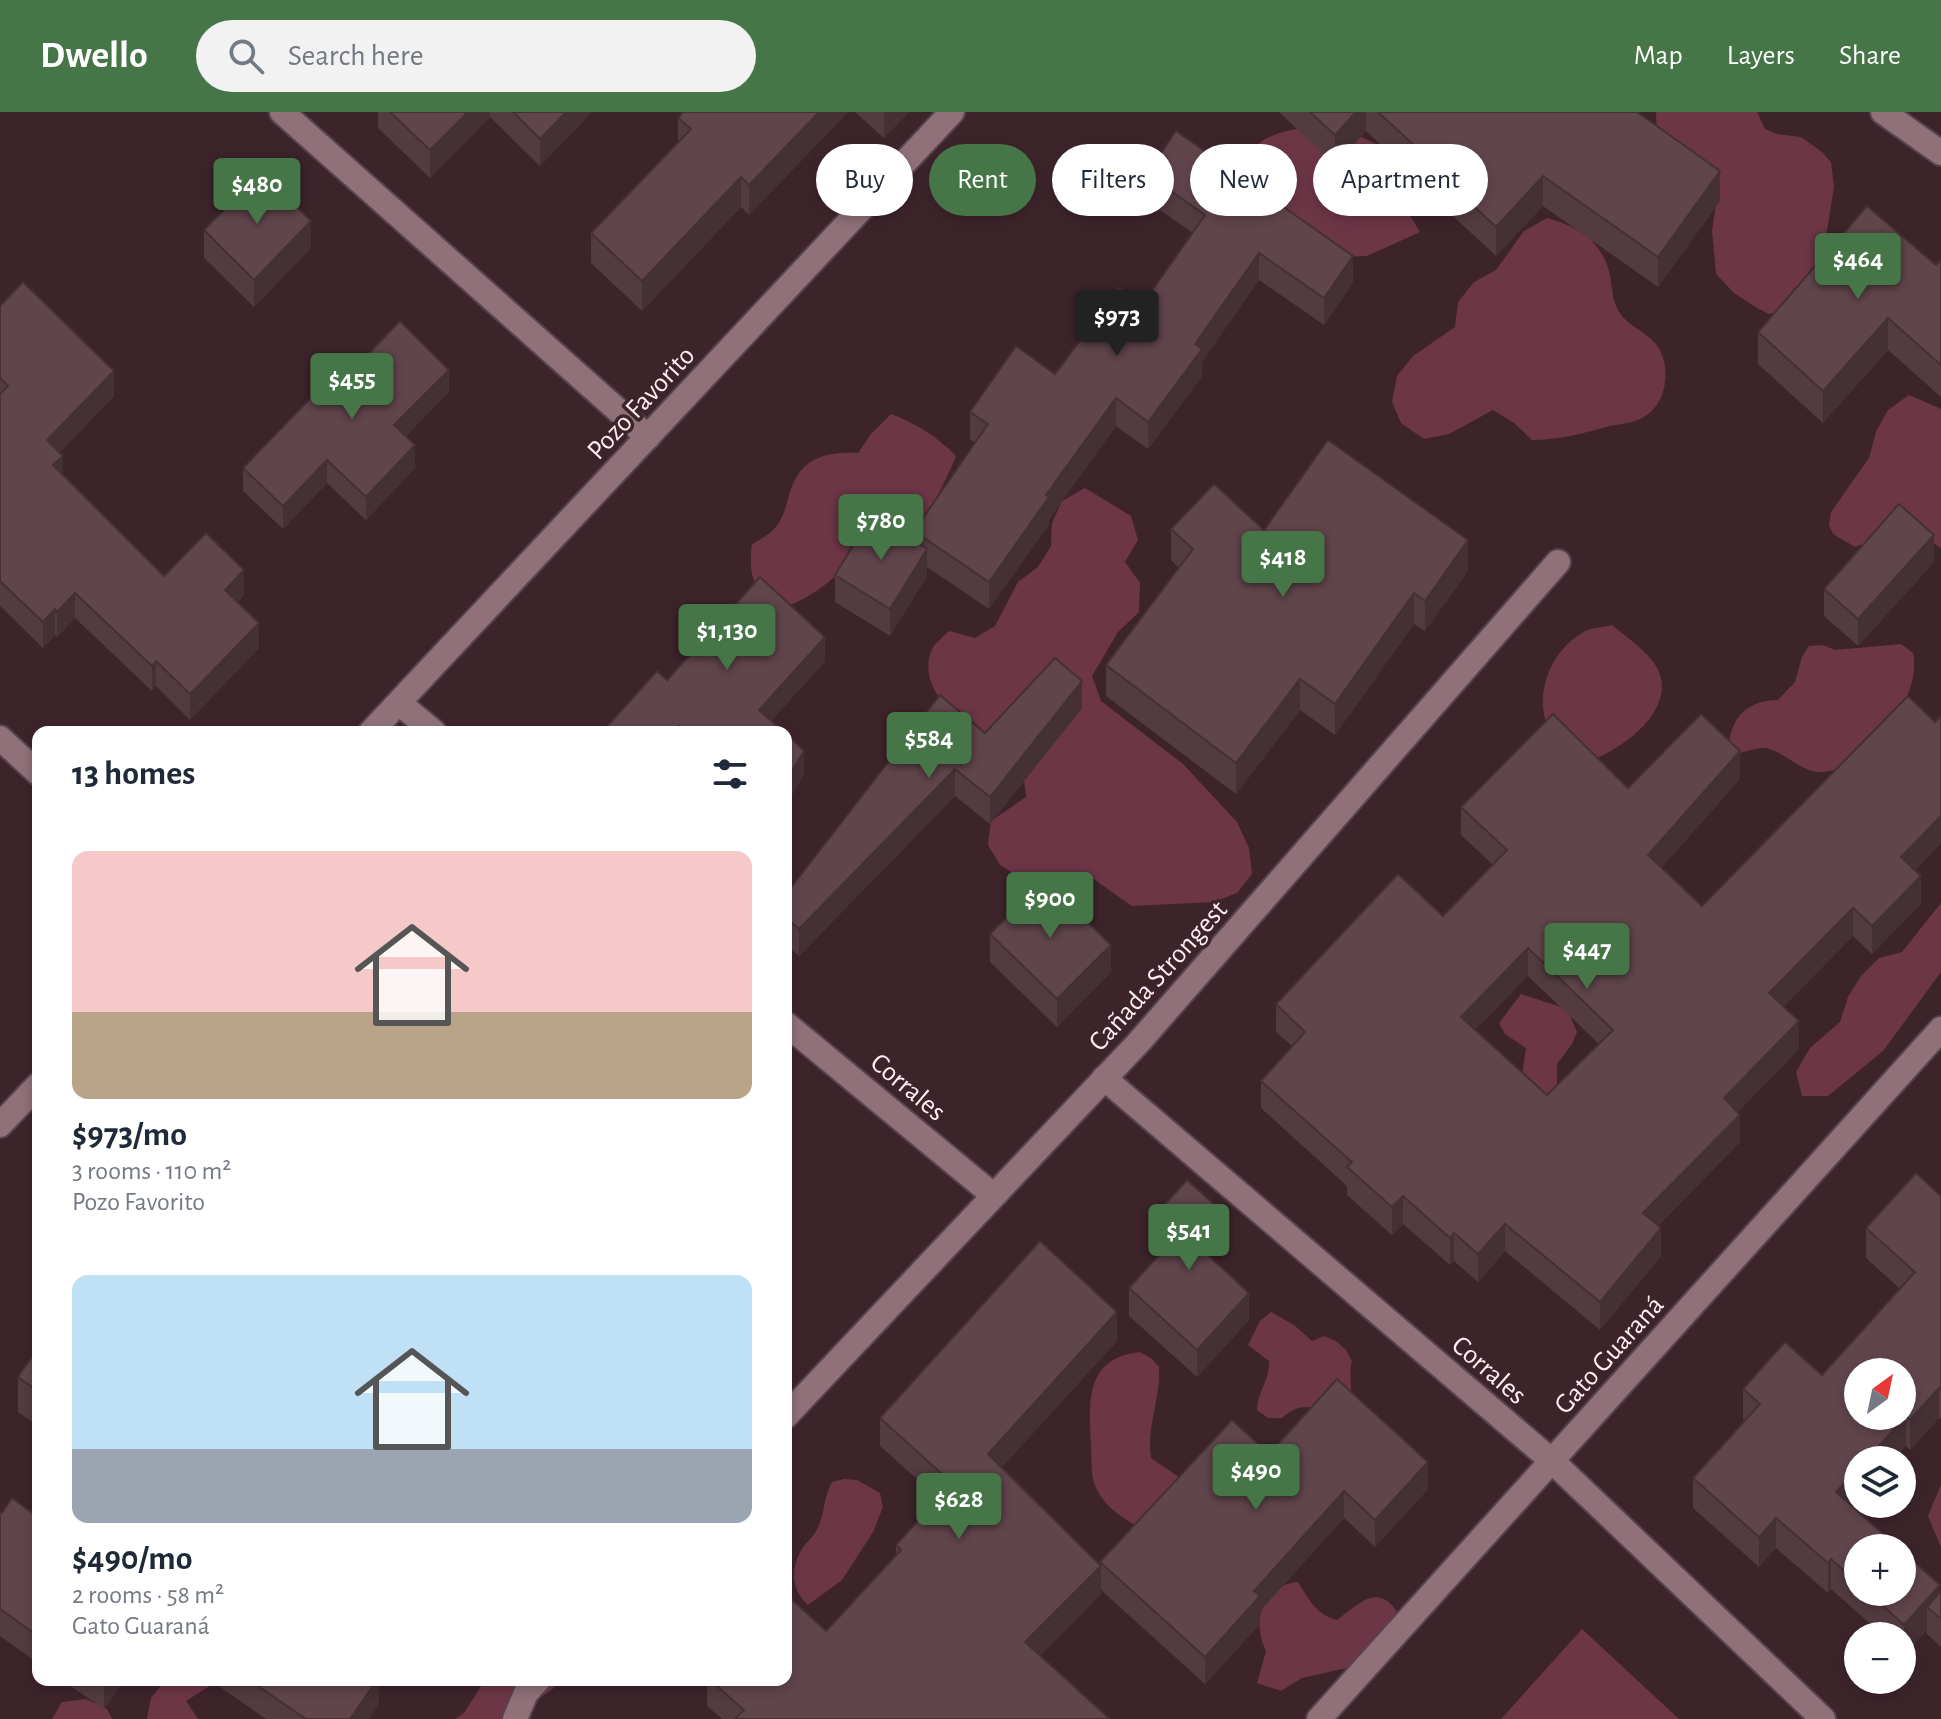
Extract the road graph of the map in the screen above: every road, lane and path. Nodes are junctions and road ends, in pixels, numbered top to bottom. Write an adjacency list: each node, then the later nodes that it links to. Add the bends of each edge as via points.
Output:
1 (282, 112): 5 (street)
2 (952, 112): 5 (street, Pozo Favorito)
3 (1883, 112): 4 (street)
4 (1941, 153)
5 (648, 437): 7 (street, Pozo Favorito)
6 (1558, 562): 14 (street, Cañada Strongest)
7 (399, 703): 8 (street, Pozo Favorito); 9 (street)
8 (377, 726)
9 (427, 726)
10 (0, 738): 11 (street)
11 (32, 767)
12 (792, 1029): 17 (street, Corrales)
13 (1941, 1029): 19 (street, Gato Guaraná)
14 (1104, 1078): 17 (street, Cañada Strongest); 19 (street, Corrales)
15 (32, 1091): 16 (street)
16 (0, 1125)
17 (993, 1195): 18 (street, Cañada Strongest)
18 (792, 1410)
19 (1552, 1461): 22 (street, Gato Guaraná); 23 (street, Corrales)
20 (532, 1686): 21 (street)
21 (515, 1719)
22 (1319, 1719)
23 (1823, 1719)

